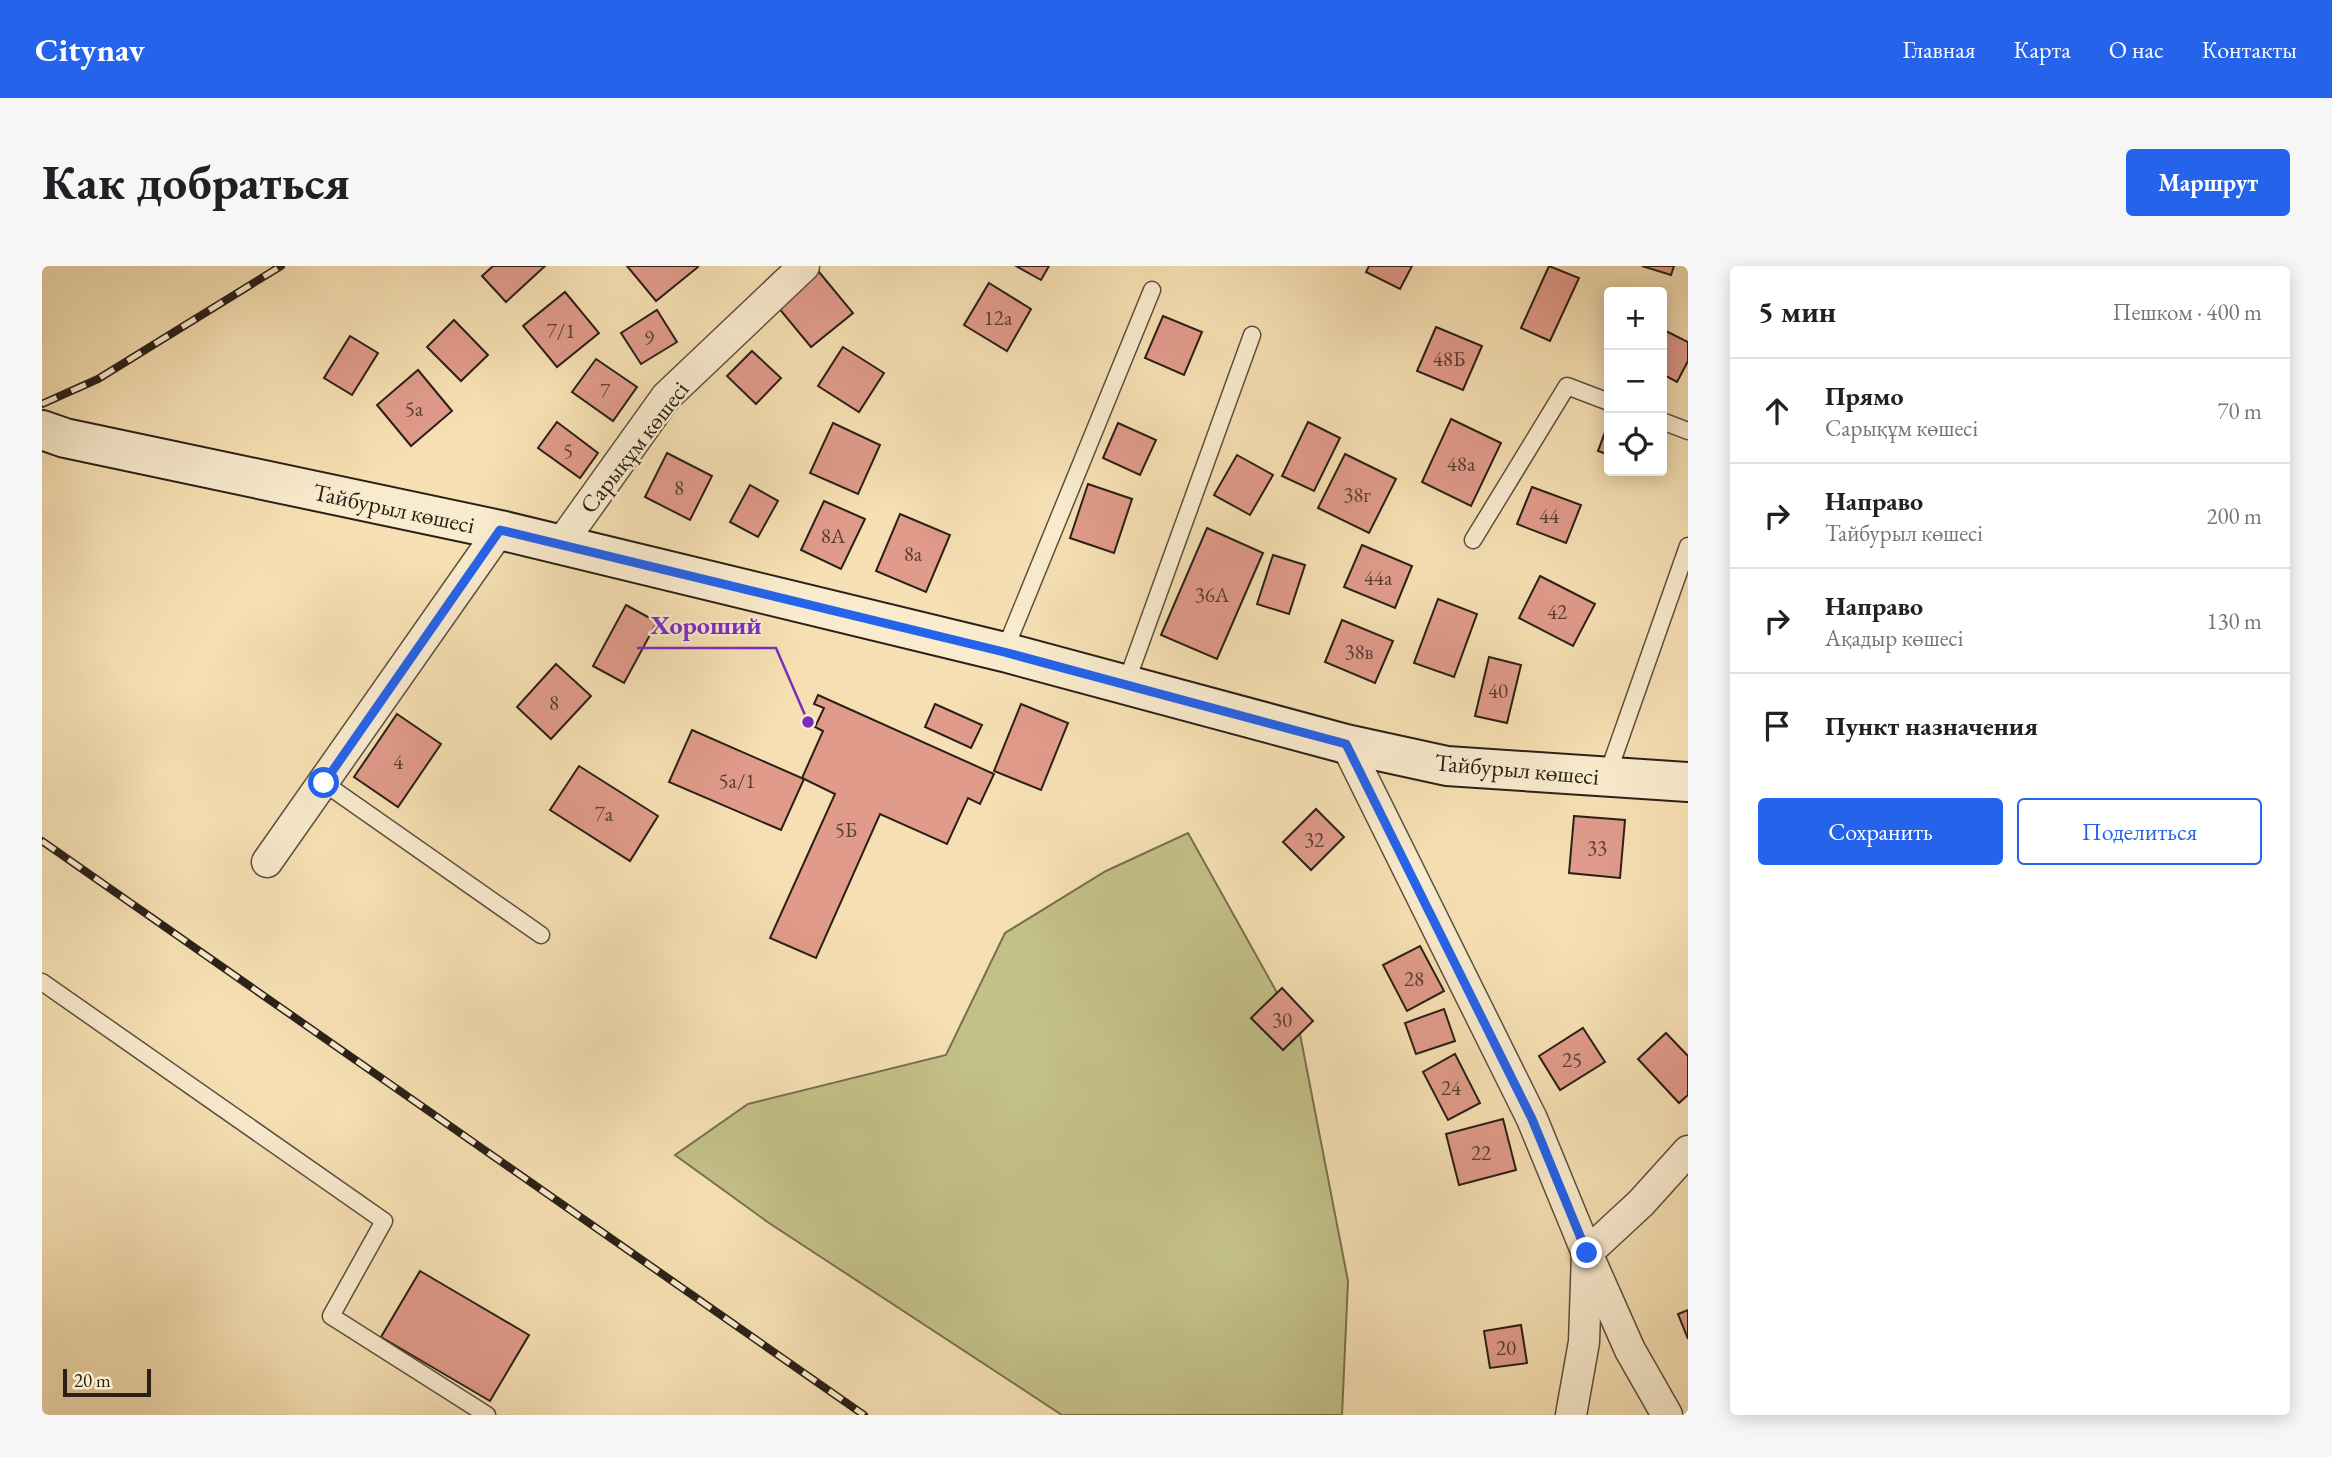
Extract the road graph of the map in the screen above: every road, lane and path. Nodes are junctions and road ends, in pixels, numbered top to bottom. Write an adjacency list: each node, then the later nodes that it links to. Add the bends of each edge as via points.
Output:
1 (804, 266): 10 (street, Сарықұм көшесі, via 666,397)
2 (1152, 290): 12 (lane)
3 (1252, 335): 13 (lane)
4 (1604, 400): 9 (lane, via 1567,386)
5 (1667, 423): 7 (lane)
6 (42, 430): 8 (main road, Тайбурыл көшесі)
7 (1688, 431)
8 (500, 530): 10 (main road, Тайбурыл көшесі); 17 (street)
9 (1473, 540)
10 (560, 545): 12 (main road, Тайбурыл көшесі)
11 (1688, 546): 15 (lane)
12 (1004, 652): 13 (main road, Тайбурыл көшесі)
13 (1125, 686): 14 (main road, Тайбурыл көшесі)
14 (1346, 744): 15 (main road, Тайбурыл көшесі, via 1447,766); 22 (street, via 1532,1119)
15 (1606, 776): 16 (main road, Тайбурыл көшесі)
16 (1688, 782)
17 (324, 783): 18 (street); 19 (lane)
18 (267, 862)
19 (541, 935)
20 (42, 982): 23 (lane, via 384,1221 331,1316)
21 (1688, 1151): 22 (street)
22 (1587, 1253): 24 (street, via 1584,1342); 25 (street, via 1630,1350)
23 (487, 1415)
24 (1571, 1415)
25 (1667, 1415)

